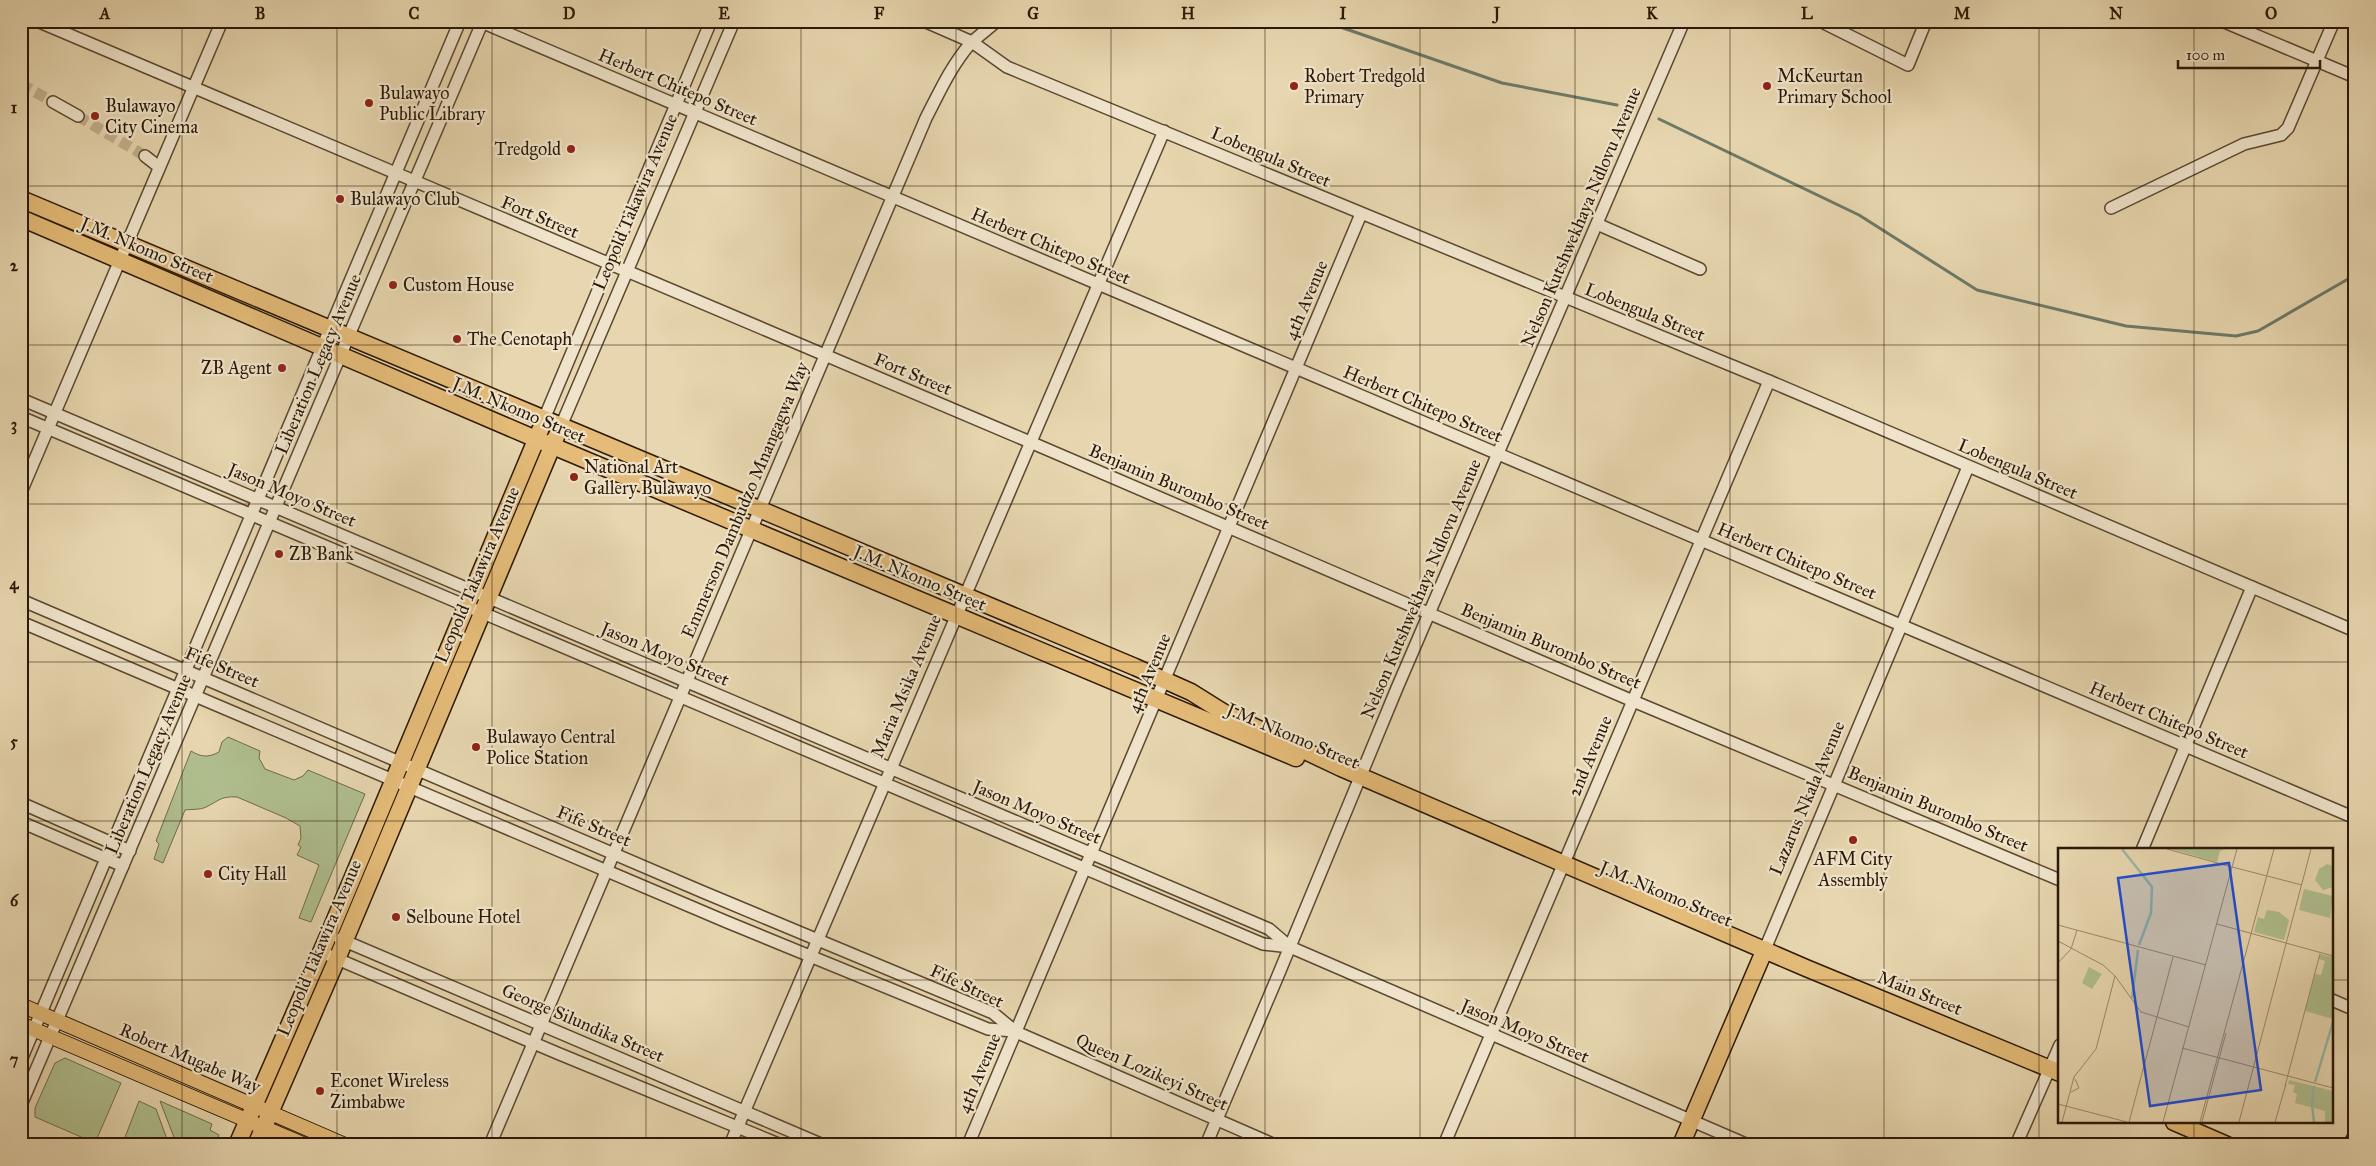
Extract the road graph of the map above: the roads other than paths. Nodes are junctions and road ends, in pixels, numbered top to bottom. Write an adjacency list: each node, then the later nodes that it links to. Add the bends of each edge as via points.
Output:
1 (37, 21): 17 (street, Fort Street)
2 (222, 21): 17 (street)
3 (460, 21): 25 (street, Liberation Legacy Avenue)
4 (711, 21): 19 (street, Leopold Takawira Avenue)
5 (734, 21): 20 (street, Leopold Takawira Avenue)
6 (924, 21): 14 (street, Lobengula Street)
7 (997, 21): 14 (street, Emmerson Dambudzo Mnangagwa Way)
8 (1684, 21): 32 (street, Nelson Kutshwekhaya Ndlovu Avenue)
9 (1820, 21): 10 (street, via 1908,66)
10 (1926, 21)
11 (2222, 21): 15 (street)
12 (2334, 21): 15 (street)
13 (480, 22): 19 (street, Herbert Chitepo Street); 26 (street, Liberation Legacy Avenue)
14 (972, 42): 22 (street, Lobengula Street, via 1007,67); 27 (street, Emmerson Dambudzo Mnangagwa Way, via 949,73 926,118)
15 (2317, 61): 16 (street); 29 (street, via 2288,128 2281,135 2244,144)
16 (2355, 77)
17 (193, 88): 24 (street); 25 (street, Fort Street)
18 (54, 102): 21 (street)
19 (676, 105): 20 (street, Herbert Chitepo Street); 35 (street, Leopold Takawira Avenue)
20 (696, 113): 27 (street, Herbert Chitepo Street); 37 (street, Leopold Takawira Avenue)
21 (78, 116)
22 (1164, 131): 30 (street, Lobengula Street); 38 (street, Maria Msika Avenue)
23 (145, 156): 24 (street)
24 (159, 167): 33 (street)
25 (395, 175): 26 (street, Fort Street); 40 (street, Liberation Legacy Avenue)
26 (414, 183): 35 (street, Fort Street); 41 (street, Liberation Legacy Avenue)
27 (893, 197): 38 (street, Herbert Chitepo Street); 44 (street, Emmerson Dambudzo Mnangagwa Way)
28 (21, 199): 33 (highway, J.M. Nkomo Street)
29 (2111, 208)
30 (1361, 214): 39 (street, Lobengula Street); 45 (street, 4th Avenue)
31 (21, 218): 34 (highway, J.M. Nkomo Street)
32 (1597, 224): 36 (street); 39 (street, Nelson Kutshwekhaya Ndlovu Avenue)
33 (126, 244): 34 (street); 40 (highway, J.M. Nkomo Street)
34 (120, 260): 42 (highway, J.M. Nkomo Street); 48 (street)
35 (608, 264): 37 (street, Fort Street); 50 (street, Leopold Takawira Avenue)
36 (1700, 269)
37 (627, 272): 44 (street, Fort Street); 51 (street, Leopold Takawira Avenue)
38 (1098, 285): 45 (street, Herbert Chitepo Street); 54 (street, Maria Msika Avenue)
39 (1565, 298): 46 (street, Lobengula Street); 56 (street, Nelson Kutshwekhaya Ndlovu Avenue)
40 (330, 329): 41 (highway, J.M. Nkomo Street); 42 (street, Liberation Legacy Avenue)
41 (348, 337): 43 (street, Liberation Legacy Avenue); 50 (highway, J.M. Nkomo Street)
42 (322, 347): 43 (highway, J.M. Nkomo Street); 59 (street, Liberation Legacy Avenue)
43 (341, 355): 53 (highway, J.M. Nkomo Street); 60 (street, Liberation Legacy Avenue)
44 (825, 356): 54 (street, Fort Street); 61 (street, Emmerson Dambudzo Mnangagwa Way)
45 (1296, 369): 56 (street, Herbert Chitepo Street); 64 (street, 4th Avenue)
46 (1769, 381): 57 (street, Lobengula Street); 66 (street, 2nd Avenue)
47 (21, 399): 48 (street, Jason Moyo Street)
48 (54, 414): 52 (street); 59 (street, Jason Moyo Street)
49 (21, 417): 52 (street, Jason Moyo Street)
50 (544, 419): 51 (highway, J.M. Nkomo Street); 53 (highway, Leopold Takawira Avenue)
51 (561, 426): 55 (highway, Leopold Takawira Avenue); 61 (highway, J.M. Nkomo Street)
52 (48, 429): 58 (street); 62 (street, Jason Moyo Street)
53 (536, 439): 55 (highway, J.M. Nkomo Street); 69 (highway, Leopold Takawira Avenue)
54 (1030, 442): 64 (street, Benjamin Burombo Street); 68 (street, Maria Msika Avenue)
55 (553, 446): 65 (highway, J.M. Nkomo Street); 71 (highway, Leopold Takawira Avenue)
56 (1497, 454): 66 (street, Herbert Chitepo Street); 72 (street, Nelson Kutshwekhaya Ndlovu Avenue)
57 (1968, 467): 67 (street, Lobengula Street); 75 (street, Lazarus Nkala Avenue)
58 (21, 492)
59 (258, 500): 60 (street, Jason Moyo Street); 62 (street, Liberation Legacy Avenue)
60 (276, 507): 63 (street, Liberation Legacy Avenue); 69 (street, Jason Moyo Street)
61 (760, 510): 65 (street, Emmerson Dambudzo Mnangagwa Way); 68 (highway, J.M. Nkomo Street)
62 (252, 515): 63 (street, Jason Moyo Street); 77 (street, Liberation Legacy Avenue)
63 (270, 523): 69 (street, Jason Moyo Street); 78 (street, Liberation Legacy Avenue)
64 (1229, 528): 72 (street, Benjamin Burombo Street); 79 (street, 4th Avenue)
65 (751, 532): 73 (highway, J.M. Nkomo Street); 80 (street, Emmerson Dambudzo Mnangagwa Way)
66 (1702, 540): 75 (street, Herbert Chitepo Street); 85 (street, 2nd Avenue)
67 (2252, 587): 76 (street, Lobengula Street); 86 (street)
68 (964, 596): 73 (street, Maria Msika Avenue); 79 (highway, J.M. Nkomo Street)
69 (469, 598): 71 (street, Jason Moyo Street); 71 (street, Jason Moyo Street); 87 (highway, Leopold Takawira Avenue)
70 (21, 600): 77 (street, Fife Street)
71 (486, 606): 80 (street, Jason Moyo Street); 83 (street, Jason Moyo Street); 89 (highway, Leopold Takawira Avenue)
72 (1429, 613): 85 (street, Benjamin Burombo Street); 91 (street, Nelson Kutshwekhaya Ndlovu Avenue)
73 (956, 615): 84 (highway, J.M. Nkomo Street); 88 (street, Maria Msika Avenue)
74 (21, 622): 81 (street, Fife Street)
75 (1901, 625): 86 (street, Herbert Chitepo Street); 93 (street, Lazarus Nkala Avenue)
76 (2355, 631)
77 (186, 670): 78 (street, Fife Street); 81 (street, Liberation Legacy Avenue)
78 (204, 678): 82 (street, Liberation Legacy Avenue); 87 (street, Fife Street)
79 (1165, 681): 84 (street, 4th Avenue); 91 (highway, J.M. Nkomo Street)
80 (687, 682): 83 (street, Emmerson Dambudzo Mnangagwa Way); 88 (street, Jason Moyo Street)
81 (178, 689): 82 (street, Fife Street); 98 (street, Liberation Legacy Avenue)
82 (196, 696): 90 (street, Fife Street); 100 (street, Liberation Legacy Avenue)
83 (680, 697): 92 (street, Jason Moyo Street); 101 (street, Emmerson Dambudzo Mnangagwa Way)
84 (1157, 699): 91 (highway, J.M. Nkomo Street); 102 (street, 4th Avenue)
85 (1633, 700): 93 (street, Benjamin Burombo Street); 105 (street, 2nd Avenue)
86 (2186, 746): 96 (street, Herbert Chitepo Street); 99 (street)
87 (401, 762): 89 (street, Fife Street); 90 (highway, Leopold Takawira Avenue)
88 (890, 768): 92 (street, Maria Msika Avenue); 102 (street, Jason Moyo Street)
89 (417, 769): 94 (highway, Leopold Takawira Avenue); 101 (street, Fife Street)
90 (393, 780): 94 (street, Fife Street); 109 (highway, Leopold Takawira Avenue)
91 (1359, 780): 105 (highway, J.M. Nkomo Street); 112 (street, Nelson Kutshwekhaya Ndlovu Avenue)
92 (883, 783): 106 (street, Jason Moyo Street); 111 (street, Maria Msika Avenue)
93 (1834, 784): 108 (street, Benjamin Burombo Street); 114 (street, Lazarus Nkala Avenue)
94 (409, 787): 107 (street, Fife Street); 110 (highway, Leopold Takawira Avenue)
95 (21, 803): 98 (street)
96 (2355, 818)
97 (21, 822): 103 (street)
98 (113, 843): 100 (street); 103 (street, Liberation Legacy Avenue)
99 (2143, 848)
100 (130, 850): 104 (street, Liberation Legacy Avenue)
101 (614, 854): 107 (street, Emmerson Dambudzo Mnangagwa Way); 111 (street, Fife Street)
102 (1092, 854): 106 (street, 4th Avenue); 112 (street, Jason Moyo Street, via 1269,930)
103 (106, 858): 104 (street); 120 (street, Liberation Legacy Avenue)
104 (124, 866): 121 (street, Liberation Legacy Avenue)
105 (1562, 867): 114 (highway, J.M. Nkomo Street); 125 (street, 2nd Avenue)
106 (1085, 869): 112 (street, Jason Moyo Street, via 1263,944); 124 (street, 4th Avenue)
107 (607, 871): 115 (street, Fife Street); 122 (street, Emmerson Dambudzo Mnangagwa Way)
108 (2058, 879)
109 (329, 934): 110 (street, George Silundika Street); 113 (highway, Leopold Takawira Avenue)
110 (344, 940): 116 (highway, Leopold Takawira Avenue); 122 (street, George Silundika Street)
111 (816, 940): 115 (street, Maria Msika Avenue); 124 (street, Fife Street, via 993,1013)
112 (1290, 947): 125 (street, Jason Moyo Street); 134 (street, Nelson Kutshwekhaya Ndlovu Avenue)
113 (321, 952): 116 (street, George Silundika Street); 133 (highway, Leopold Takawira Avenue)
114 (1763, 953): 130 (highway, Main Street); 136 (highway, Lazarus Nkala Avenue)
115 (810, 955): 124 (street, Fife Street, via 988,1028); 132 (street, Maria Msika Avenue)
116 (337, 959): 127 (street, George Silundika Street); 135 (highway, Leopold Takawira Avenue)
117 (2334, 1001): 119 (street)
118 (21, 1005): 120 (main road, Robert Mugabe Way)
119 (2355, 1010)
120 (41, 1014): 121 (main road, Robert Mugabe Way); 123 (street, Liberation Legacy Avenue)
121 (58, 1021): 126 (street, Liberation Legacy Avenue); 133 (main road, Robert Mugabe Way)
122 (541, 1024): 127 (street, Emmerson Dambudzo Mnangagwa Way); 132 (street, George Silundika Street)
123 (28, 1027): 126 (main road, Robert Mugabe Way); 129 (street, Liberation Legacy Avenue)
124 (1016, 1032): 134 (street, Queen Lozikeyi Street); 148 (street, 4th Avenue)
125 (1491, 1035): 136 (street, Jason Moyo Street); 151 (street, 2nd Avenue)
126 (51, 1036): 131 (street, Liberation Legacy Avenue); 133 (main road, Robert Mugabe Way)
127 (534, 1043): 138 (street, George Silundika Street); 144 (street, Emmerson Dambudzo Mnangagwa Way)
128 (2058, 1054): 130 (street)
129 (21, 1060)
130 (2054, 1071): 154 (street)
131 (21, 1105)
132 (744, 1111): 138 (street, Maria Msika Avenue); 147 (street, George Silundika Street)
133 (251, 1113): 135 (main road, Robert Mugabe Way); 140 (highway, Leopold Takawira Avenue)
134 (1217, 1119): 149 (street, Nelson Kutshwekhaya Ndlovu Avenue); 150 (street, Queen Lozikeyi Street)
135 (267, 1120): 141 (highway, Leopold Takawira Avenue); 142 (main road, Robert Mugabe Way); 143 (main road, Robert Mugabe Way)
136 (1690, 1122): 152 (highway, Lazarus Nkala Avenue); 153 (street, Jason Moyo Street)
137 (2179, 1124): 155 (highway)
138 (737, 1127): 145 (street, Maria Msika Avenue); 146 (street, George Silundika Street)
139 (2355, 1139): 156 (highway)
140 (237, 1145)
141 (256, 1145)
142 (305, 1145)
143 (345, 1145)
144 (490, 1145)
145 (730, 1145)
146 (781, 1145)
147 (823, 1145)
148 (968, 1145)
149 (1206, 1145)
150 (1275, 1145)
151 (1444, 1145)
152 (1681, 1145)
153 (1748, 1145)
154 (2016, 1145)
155 (2227, 1145)
156 (2352, 1145)

